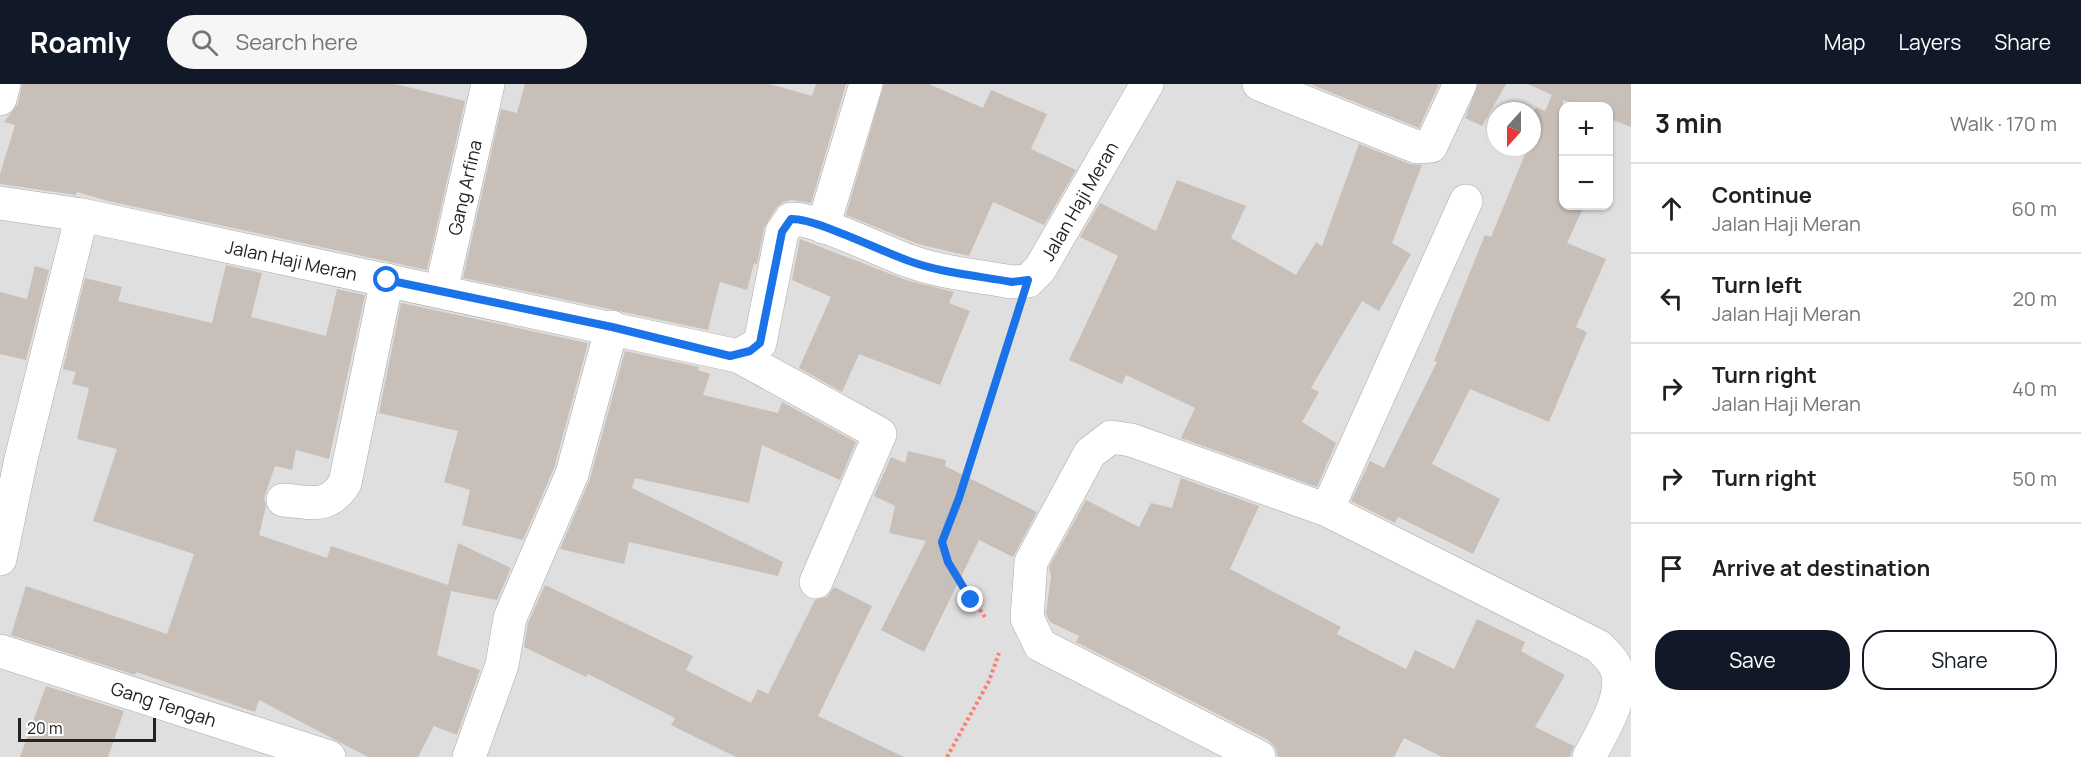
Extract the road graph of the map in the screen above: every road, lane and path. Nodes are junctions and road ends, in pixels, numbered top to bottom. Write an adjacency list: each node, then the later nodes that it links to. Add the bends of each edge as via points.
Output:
1 (4, 84): 7 (street)
2 (488, 84): 14 (street, Gang Arfina)
3 (867, 84): 11 (street)
4 (1147, 84): 13 (street, Jalan Haji Meran, via 1040,269)
5 (1259, 84): 6 (street, via 1417,147 1431,146)
6 (1460, 84)
7 (0, 99)
8 (1466, 201): 18 (street)
9 (0, 203): 10 (street, Jalan Haji Meran)
10 (82, 214): 12 (street, Jalan Haji Meran); 19 (street)
11 (823, 227): 13 (street, via 914,263 1012,282); 16 (street, via 791,219 782,232 760,343)
12 (387, 280): 14 (street, Jalan Haji Meran); 17 (street, via 345,483 336,496 322,503)
13 (1028, 280): 21 (path, via 942,542 951,569)
14 (441, 291): 15 (street, Jalan Haji Meran)
15 (612, 327): 16 (street, Jalan Haji Meran); 25 (street, via 572,474 510,618 502,665)
16 (738, 356): 20 (street, Jalan Haji Meran, via 880,434)
17 (283, 500)
18 (1327, 510): 27 (street, via 1131,440 1111,437 1090,453 1031,562 1027,618 1040,645); 28 (street, via 1598,646 1615,665 1618,686 1615,709)
19 (0, 559)
20 (816, 582)
21 (990, 624)
22 (1000, 650): 26 (path, via 989,681)
23 (0, 651): 24 (street, Gang Tengah)
24 (329, 757)
25 (470, 757)
26 (947, 757)
27 (1259, 757)
28 (1589, 757)

